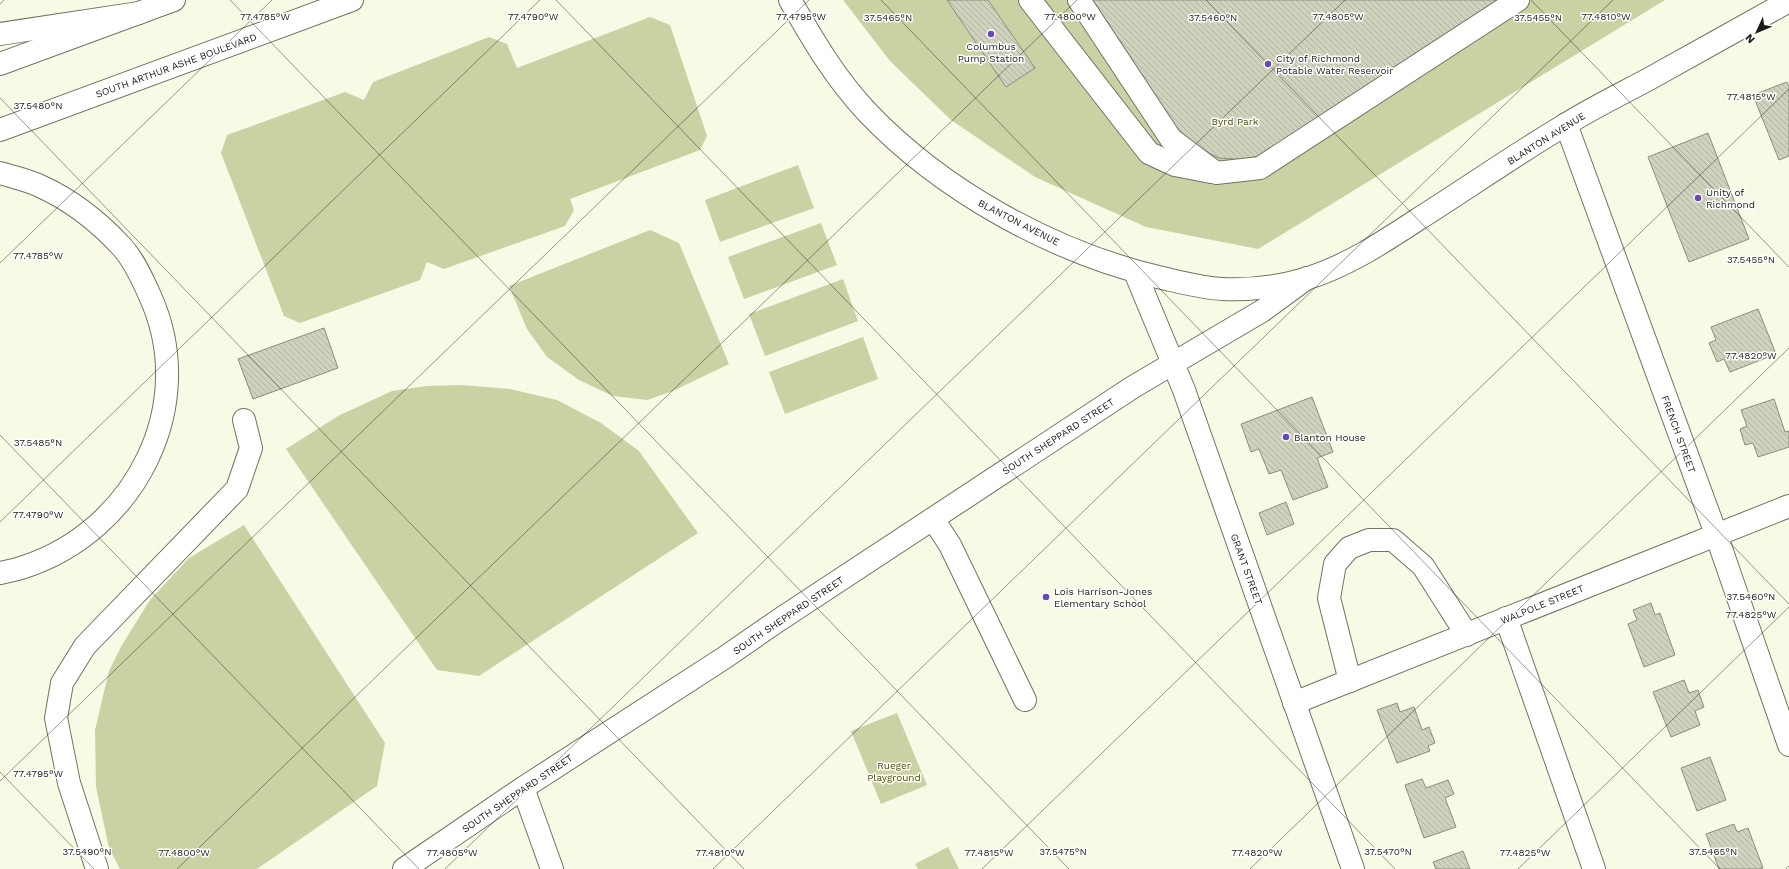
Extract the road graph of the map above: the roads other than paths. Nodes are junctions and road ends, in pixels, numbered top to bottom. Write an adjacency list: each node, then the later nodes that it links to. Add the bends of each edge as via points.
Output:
1 (174, 0): 8 (main road)
2 (352, 0): 12 (main road, SOUTH ARTHUR ASHE BOULEVARD)
3 (790, 0): 15 (main road, BLANTON AVENUE, via 837,77 869,114 912,153 1001,215 1087,255)
4 (1030, 0): 14 (main road, via 1149,153 1175,166)
5 (1078, 0): 14 (main road, via 1171,140)
6 (1518, 0): 14 (main road, via 1260,168)
7 (1778, 4): 11 (main road, BLANTON AVENUE)
8 (139, 13): 9 (main road); 10 (main road)
9 (0, 34)
10 (0, 64)
11 (1566, 124): 16 (main road, BLANTON AVENUE, via 1370,249); 21 (main road, FRENCH STREET)
12 (0, 130)
13 (0, 173): 22 (main road, via 39,186 68,200 98,223 123,248 144,283 159,316 166,348 168,381 163,419 151,454 134,484 109,514 87,534 54,554 24,567)
14 (1216, 173)
15 (1136, 272): 16 (main road, BLANTON AVENUE, via 1195,286 1222,289 1249,289); 17 (main road, GRANT STREET)
16 (1307, 278): 17 (main road, BLANTON AVENUE, via 1262,311)
17 (1174, 364): 20 (main road, SOUTH SHEPPARD STREET, via 1133,387); 27 (main road, GRANT STREET)
18 (244, 420): 30 (main road, via 251,448 237,489 85,646 62,683 56,718 69,783)
19 (1789, 506): 21 (main road, WALPOLE STREET)
20 (933, 519): 26 (main road, via 950,546); 29 (main road, SOUTH SHEPPARD STREET)
21 (1716, 534): 23 (main road, WALPOLE STREET); 28 (main road, FRENCH STREET)
22 (0, 573)
23 (1506, 618): 24 (main road, WALPOLE STREET); 34 (main road)
24 (1467, 635): 25 (main road, WALPOLE STREET); 25 (main road, via 1423,566 1393,540 1369,540 1349,548 1335,564 1329,598)
25 (1350, 681): 27 (main road, WALPOLE STREET)
26 (1025, 700)
27 (1294, 703): 33 (main road, GRANT STREET)
28 (1789, 745)
29 (523, 788): 31 (main road, SOUTH SHEPPARD STREET); 32 (main road)
30 (97, 869)
31 (404, 869)
32 (552, 869)
33 (1353, 869)
34 (1594, 869)

